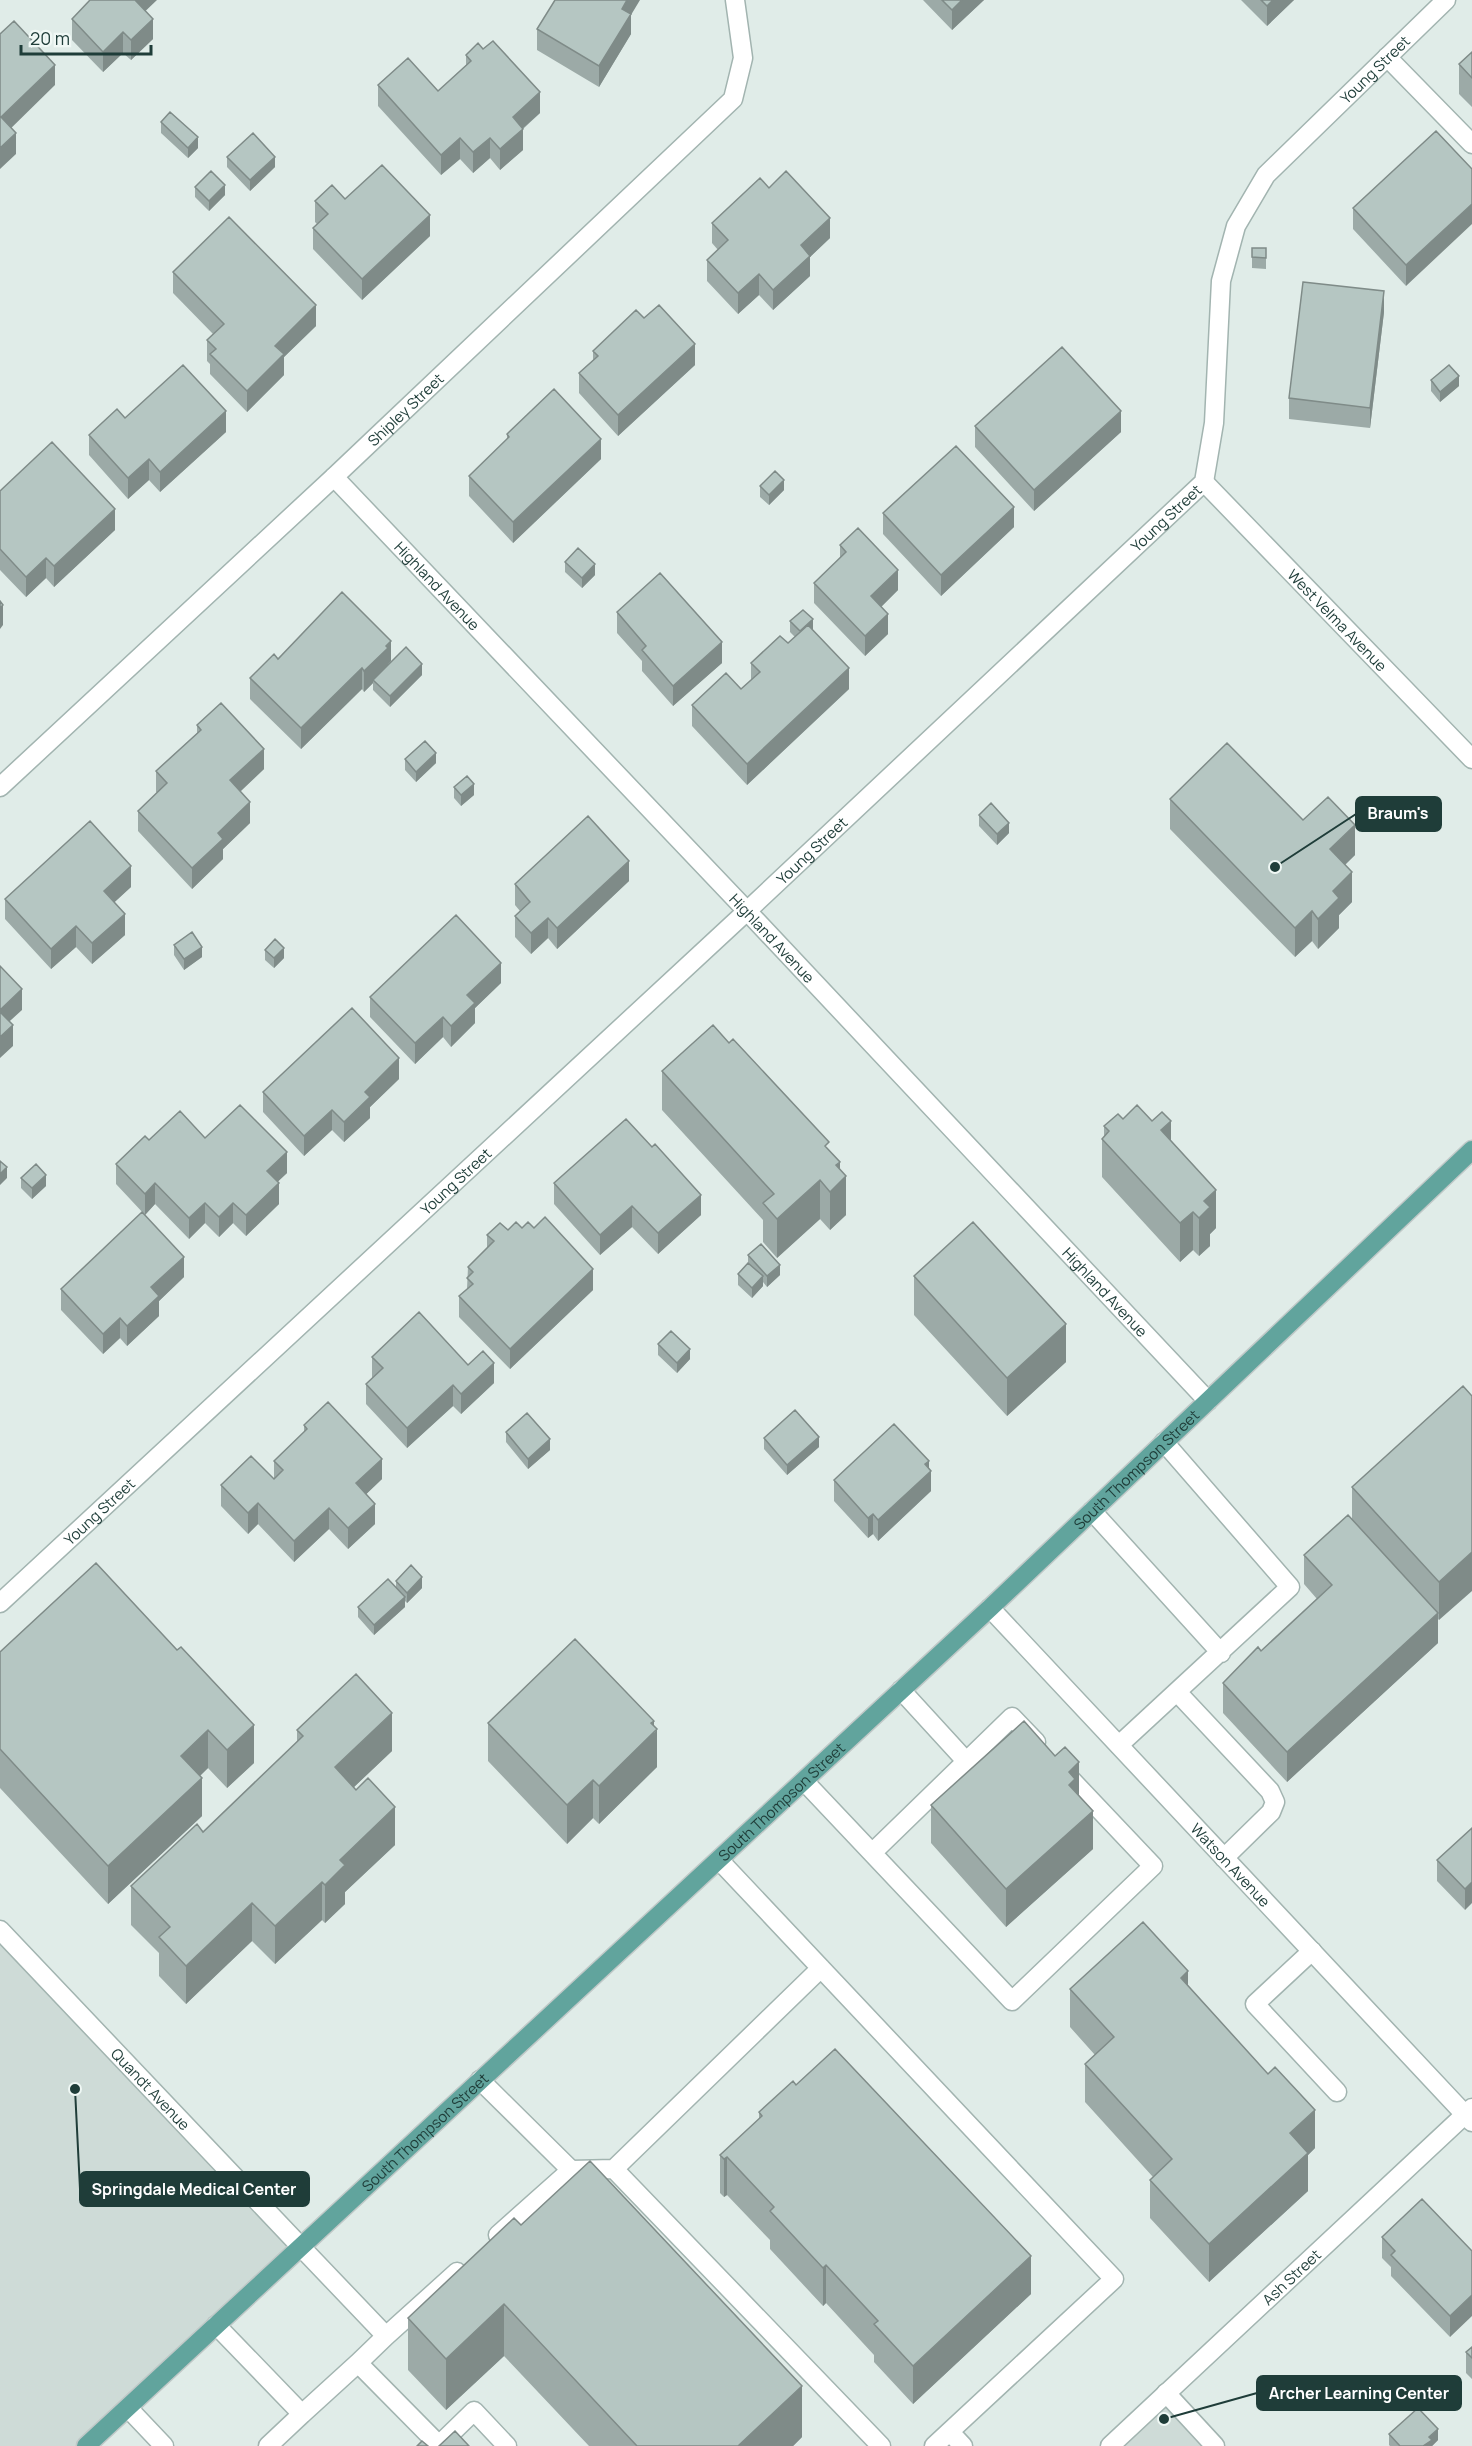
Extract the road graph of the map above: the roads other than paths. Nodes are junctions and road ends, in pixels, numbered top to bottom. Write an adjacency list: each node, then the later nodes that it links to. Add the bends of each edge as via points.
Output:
1 (735, 0): 5 (street, Shipley Street, via 743,58 733,99)
2 (1446, 0): 3 (street, Young Street)
3 (1387, 57): 4 (street); 6 (street, Young Street, via 1266,175 1236,226 1221,281 1214,423)
4 (1472, 144)
5 (334, 477): 8 (street, Shipley Street); 9 (street, Highland Avenue)
6 (1204, 482): 7 (street, West Velma Avenue); 9 (street, Young Street)
7 (1472, 759)
8 (0, 787)
9 (747, 911): 11 (street, Highland Avenue); 14 (street, Young Street)
10 (1470, 1156): 11 (main road, South Thompson Street)
11 (1208, 1401): 12 (main road, South Thompson Street)
12 (1164, 1442): 13 (main road, South Thompson Street); 16 (street, via 1290,1587)
13 (1092, 1511): 15 (main road, South Thompson Street); 16 (street)
14 (0, 1603)
15 (990, 1608): 17 (main road, South Thompson Street); 19 (street, Watson Avenue)
16 (1221, 1653): 18 (street)
17 (901, 1690): 20 (street); 21 (main road, South Thompson Street)
18 (1177, 1692): 19 (street); 23 (street, via 1270,1791 1275,1802 1271,1812)
19 (1119, 1745): 23 (street, Watson Avenue)
20 (966, 1761): 22 (street); 22 (street, via 1012,1717 1153,1866 1012,2001)
21 (804, 1781): 22 (street); 24 (main road, South Thompson Street)
22 (872, 1853)
23 (1224, 1858): 26 (street, Watson Avenue)
24 (718, 1860): 27 (street); 28 (main road, South Thompson Street)
25 (0, 1930): 33 (street, Quandt Avenue)
26 (1312, 1951): 29 (street, via 1255,2004); 30 (street, Watson Avenue)
27 (821, 1968): 31 (street); 40 (street, via 1114,2279)
28 (480, 2080): 32 (street); 33 (main road, South Thompson Street)
29 (1337, 2092)
30 (1470, 2115): 37 (street, Ash Street)
31 (614, 2169): 32 (street); 45 (street)
32 (571, 2170): 35 (street)
33 (301, 2247): 34 (main road, South Thompson Street); 35 (street, Quandt Avenue)
34 (216, 2325): 38 (main road, South Thompson Street); 39 (street)
35 (386, 2336): 36 (street)
36 (358, 2363): 39 (street); 44 (street, via 439,2445 474,2411)
37 (1166, 2393): 48 (street, Ash Street); 49 (street)
38 (128, 2408): 41 (main road, South Thompson Street); 42 (street)
39 (302, 2414): 43 (street)
40 (950, 2432): 46 (street); 47 (street)
41 (86, 2446)
42 (164, 2446)
43 (268, 2446)
44 (507, 2446)
45 (881, 2446)
46 (934, 2446)
47 (963, 2446)
48 (1110, 2446)
49 (1215, 2446)

